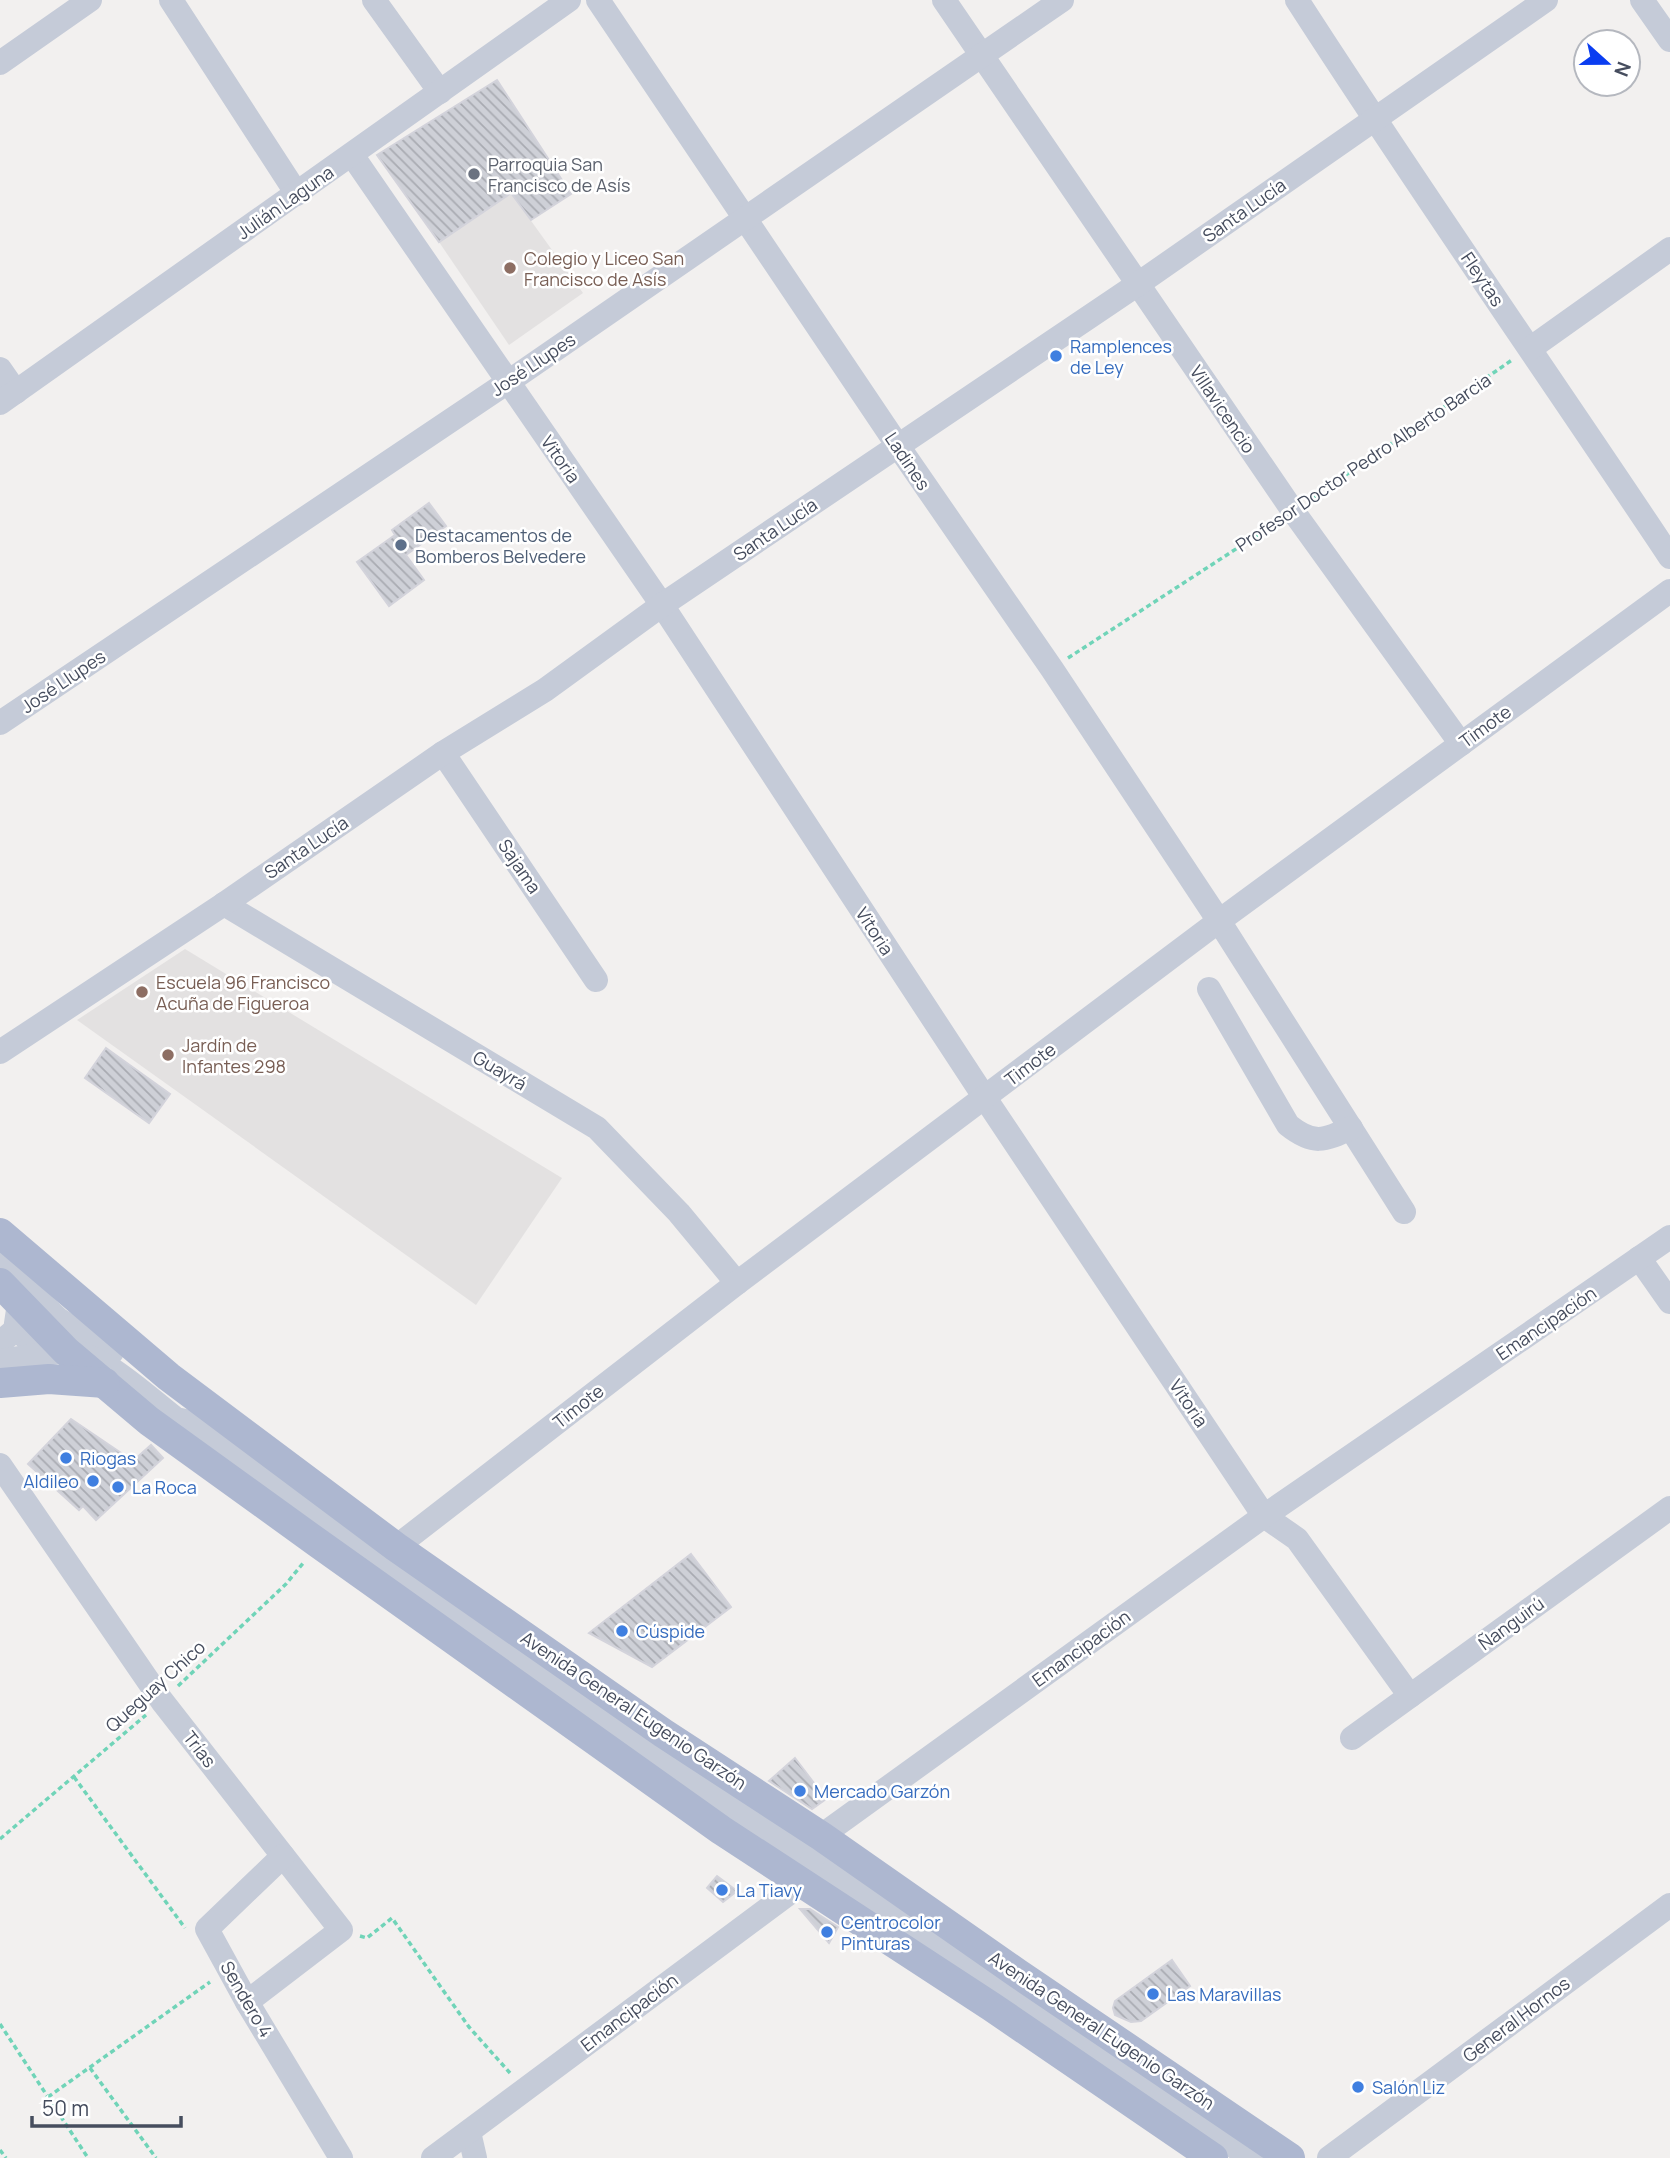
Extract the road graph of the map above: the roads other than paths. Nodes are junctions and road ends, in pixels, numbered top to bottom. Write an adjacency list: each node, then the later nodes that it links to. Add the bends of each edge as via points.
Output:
1 (90, 0): 13 (street)
2 (171, 0): 17 (street)
3 (374, 0): 14 (street)
4 (569, 0): 14 (street, Julián Laguna)
5 (598, 0): 18 (street, Ladines)
6 (944, 0): 12 (street, Villavicencio)
7 (1062, 0): 12 (street, José Llupes)
8 (1297, 0): 15 (street, Fleytas)
9 (1546, 0): 15 (street, Santa Lucía)
10 (1642, 0): 11 (street)
11 (1670, 40)
12 (982, 55): 18 (street, José Llupes); 20 (street, Villavicencio)
13 (0, 63)
14 (440, 92): 16 (street, Julián Laguna)
15 (1373, 118): 20 (street, Santa Lucía); 21 (street, Fleytas)
16 (352, 155): 17 (street, Julián Laguna); 23 (street, Vitoria)
17 (297, 194): 24 (street, Julián Laguna)
18 (745, 218): 23 (street, José Llupes); 25 (street, Ladines)
19 (1670, 249): 21 (street)
20 (1138, 284): 25 (street, Santa Lucía); 30 (street, Villavicencio, via 1293,511)
21 (1531, 348): 26 (street, Fleytas)
22 (0, 369): 24 (street)
23 (508, 382): 28 (street, Vitoria); 29 (street, José Llupes)
24 (8, 398)
25 (898, 446): 28 (street, Santa Lucía); 33 (street, Ladines)
26 (1670, 557)
27 (1670, 591): 30 (street, Timote)
28 (662, 605): 31 (street, Santa Lucía, via 545,690); 37 (street, Vitoria)
29 (0, 723)
30 (1461, 744): 33 (street, Timote)
31 (443, 753): 32 (street, Santa Lucía); 34 (street, Sajama)
32 (224, 904): 36 (street, Santa Lucía); 44 (street, Guayrá, via 597,1128)
33 (1219, 921): 37 (street, Timote); 38 (street, Ladines)
34 (596, 980)
35 (1209, 989): 38 (street, via 1288,1125 1316,1140)
36 (0, 1052)
37 (985, 1098): 44 (street, Timote); 55 (street, Vitoria)
38 (1351, 1128): 39 (street, Ladines)
39 (1404, 1212)
40 (0, 1233): 56 (main road, Avenida General Eugenio Garzón, via 158,1368)
41 (1670, 1237): 42 (street, Emancipación)
42 (1639, 1258): 46 (street); 55 (street, Emancipación)
43 (0, 1263): 52 (street, Avenida General Eugenio Garzón, via 58,1319 122,1359 183,1409)
44 (737, 1283): 56 (street, Timote)
45 (9, 1292): 47 (street, via 15,1330); 48 (main road, Avenida General Eugenio Garzón)
46 (1670, 1302)
47 (0, 1343)
48 (53, 1350): 49 (street); 51 (main road, Avenida General Eugenio Garzón); 52 (street, Avenida General Eugenio Garzón, via 77,1352 100,1362 176,1419)
49 (0, 1362)
50 (0, 1383): 51 (main road, via 49,1379)
51 (105, 1383): 60 (main road, Avenida General Eugenio Garzón, via 149,1421 722,1830)
52 (189, 1422): 60 (street, Avenida General Eugenio Garzón, via 526,1667)
53 (0, 1465): 59 (street, Trías, via 162,1701)
54 (1670, 1508): 57 (street, Ñanguirú)
55 (1264, 1516): 57 (street, Vitoria, via 1297,1539); 60 (street, Emancipación)
56 (396, 1547): 60 (main road, Avenida General Eugenio Garzón, via 663,1733)
57 (1410, 1696): 58 (street, Ñanguirú)
58 (1352, 1738)
59 (283, 1856): 62 (street, Sendero 4, via 207,1929); 62 (street, Trías, via 341,1930)
60 (812, 1859): 63 (street, Emancipación); 67 (main road, Avenida General Eugenio Garzón); 68 (street, Avenida General Eugenio Garzón); 69 (main road, Avenida General Eugenio Garzón, via 1017,1973)
61 (1670, 1905): 70 (street, General Hornos)
62 (247, 2002): 64 (street, Sendero 4)
63 (469, 2132): 65 (street, Emancipación); 66 (street)
64 (341, 2158)
65 (433, 2158)
66 (475, 2158)
67 (1213, 2158)
68 (1251, 2158)
69 (1290, 2158)
70 (1329, 2158)

